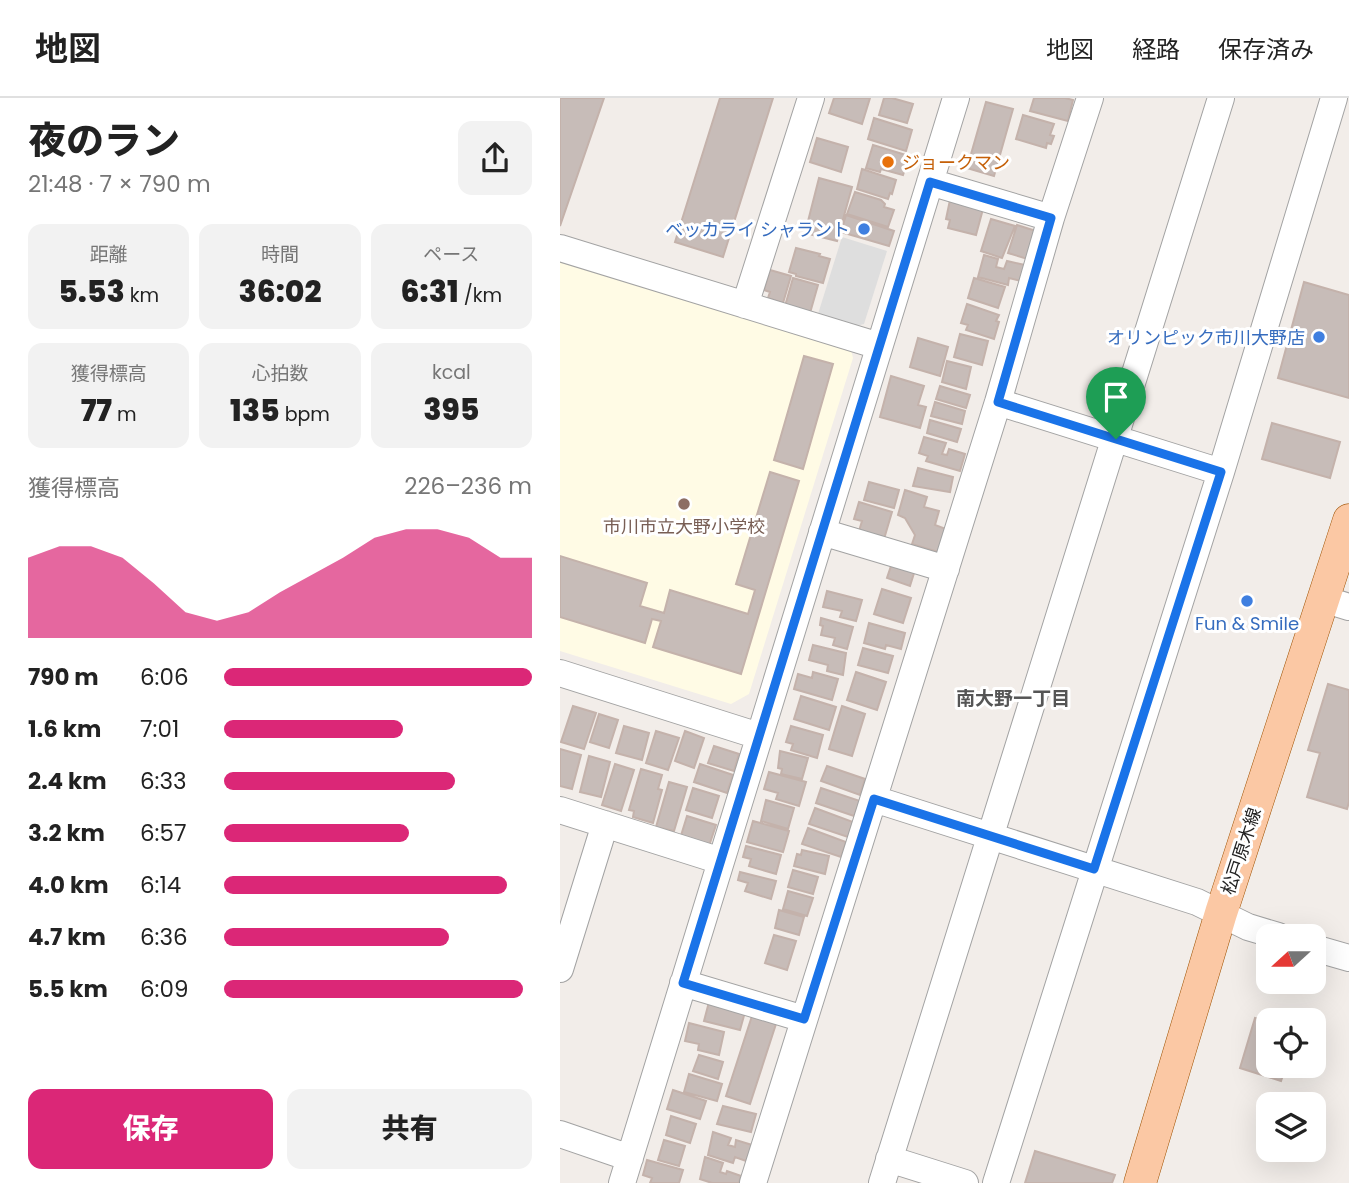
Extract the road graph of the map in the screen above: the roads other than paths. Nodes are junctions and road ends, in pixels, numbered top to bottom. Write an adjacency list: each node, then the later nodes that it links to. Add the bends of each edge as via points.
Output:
1 (811, 98): 9 (street)
2 (956, 98): 6 (street)
3 (1090, 98): 7 (street)
4 (1221, 98): 12 (street)
5 (1334, 98): 13 (street)
6 (930, 182): 7 (street); 10 (street)
7 (1051, 218): 11 (street)
8 (560, 248): 9 (street)
9 (745, 305): 10 (street)
10 (879, 346): 15 (street)
11 (998, 402): 12 (street); 16 (street)
12 (1116, 439): 13 (street); 23 (street)
13 (1221, 472): 25 (street)
14 (1349, 520): 17 (main road, 松戸原木線)
15 (822, 532): 16 (street); 19 (street)
16 (946, 569): 20 (street)
17 (1336, 603): 26 (main road, 松戸原木線)
18 (560, 673): 19 (street)
19 (759, 736): 24 (street)
20 (874, 799): 23 (street); 33 (street)
21 (560, 810): 22 (street)
22 (606, 824): 24 (street); 28 (street)
23 (991, 836): 25 (street); 36 (street)
24 (721, 861): 32 (street)
25 (1094, 869): 26 (street); 40 (street)
26 (1220, 913): 27 (street); 41 (main road, 松戸原木線)
27 (1256, 929)
28 (564, 941): 31 (street)
29 (1326, 951): 30 (street)
30 (1349, 958)
31 (560, 969)
32 (683, 983): 33 (street); 35 (street)
33 (804, 1019): 38 (street)
34 (560, 1135): 35 (street)
35 (629, 1158): 37 (street)
36 (886, 1171): 39 (street)
37 (622, 1183)
38 (753, 1183)
39 (965, 1183)
40 (996, 1183)
41 (1140, 1183)

